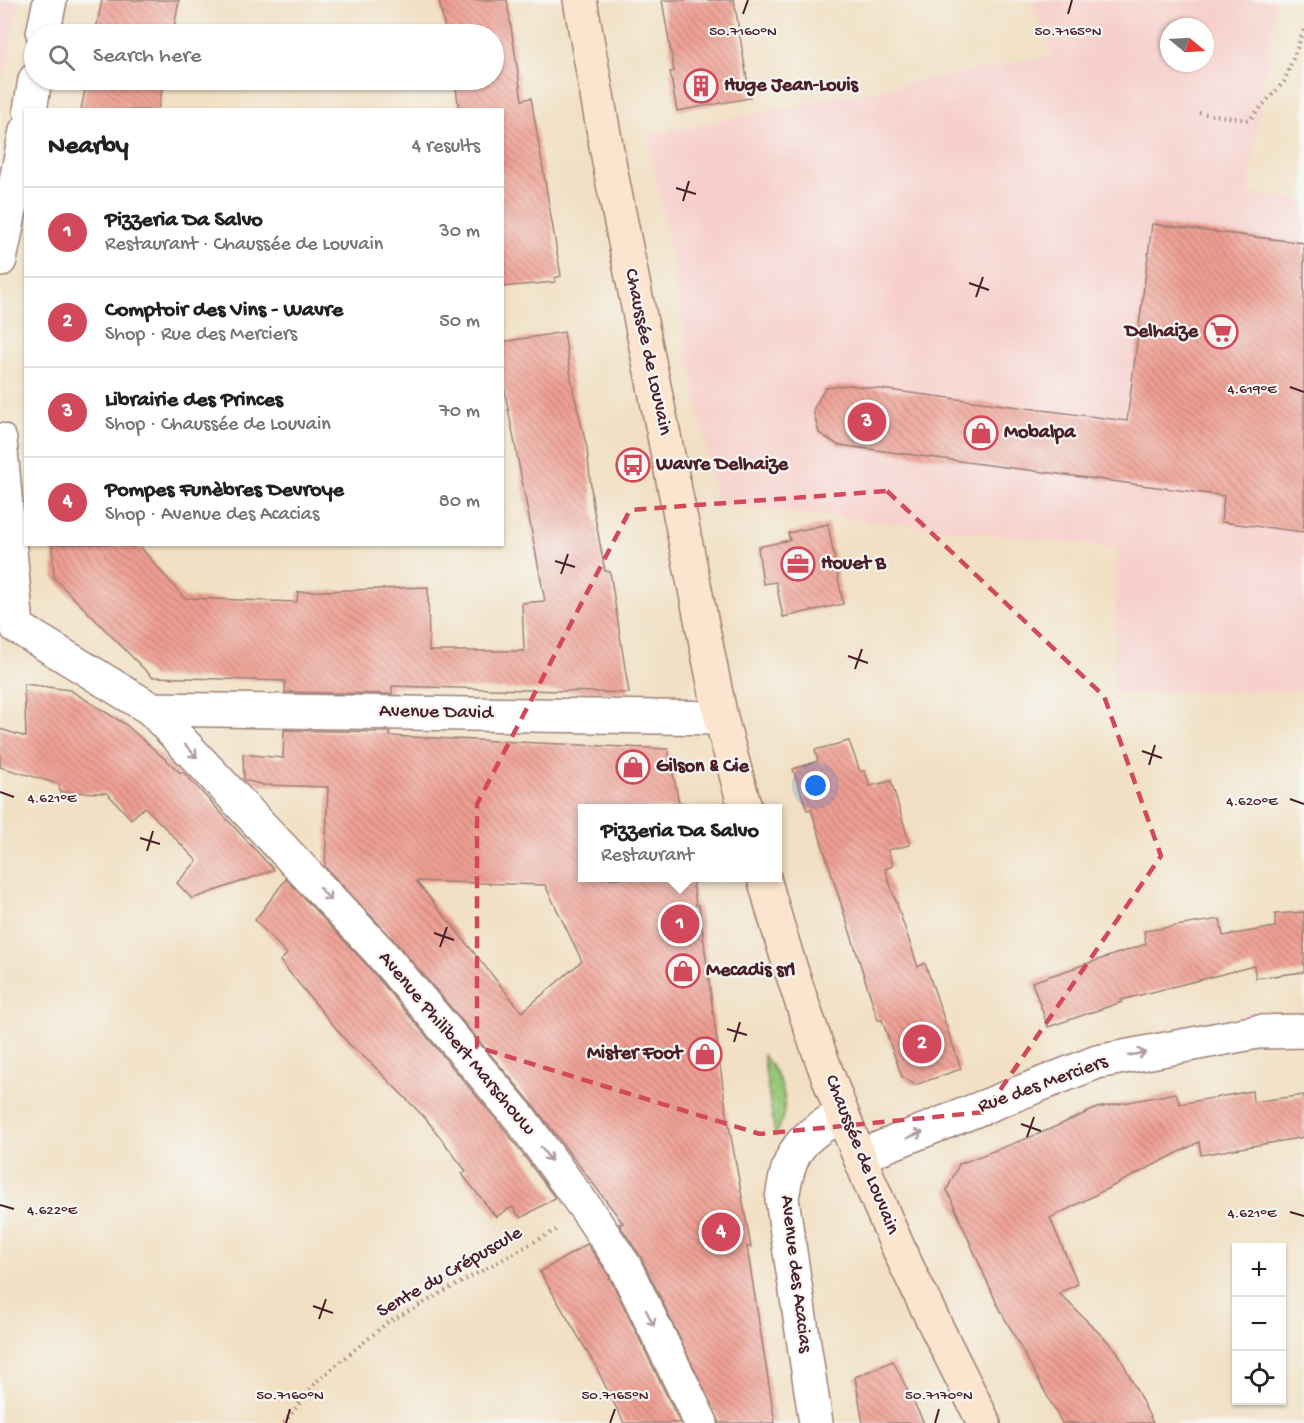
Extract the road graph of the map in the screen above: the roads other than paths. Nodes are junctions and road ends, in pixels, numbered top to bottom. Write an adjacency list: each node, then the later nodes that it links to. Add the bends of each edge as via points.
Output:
1 (50, 0): 3 (street)
2 (580, 0): 11 (main road, Chaussée de Louvain, via 610,173)
3 (45, 24)
4 (33, 90): 5 (street)
5 (30, 108)
6 (24, 141): 7 (street)
7 (0, 260)
8 (0, 440): 9 (street)
9 (8, 635): 10 (street, Avenue Philibert Marschouw)
10 (151, 709): 11 (street, Avenue David); 17 (street, Avenue Philibert Marschouw, one-way to 17, via 379,951 520,1118 624,1265)
11 (721, 718): 12 (main road, Chaussée de Louvain)
12 (745, 804)
13 (765, 882): 15 (main road, Chaussée de Louvain)
14 (1304, 1031): 16 (street, Rue des Merciers, one-way to 14, via 1097,1062 1257,1032)
15 (842, 1114): 16 (main road, Chaussée de Louvain); 18 (street, Avenue des Acacias, via 808,1135 786,1168 782,1199)
16 (860, 1156): 19 (main road, Chaussée de Louvain, via 903,1256)
17 (701, 1423)
18 (816, 1423)
19 (984, 1423)

